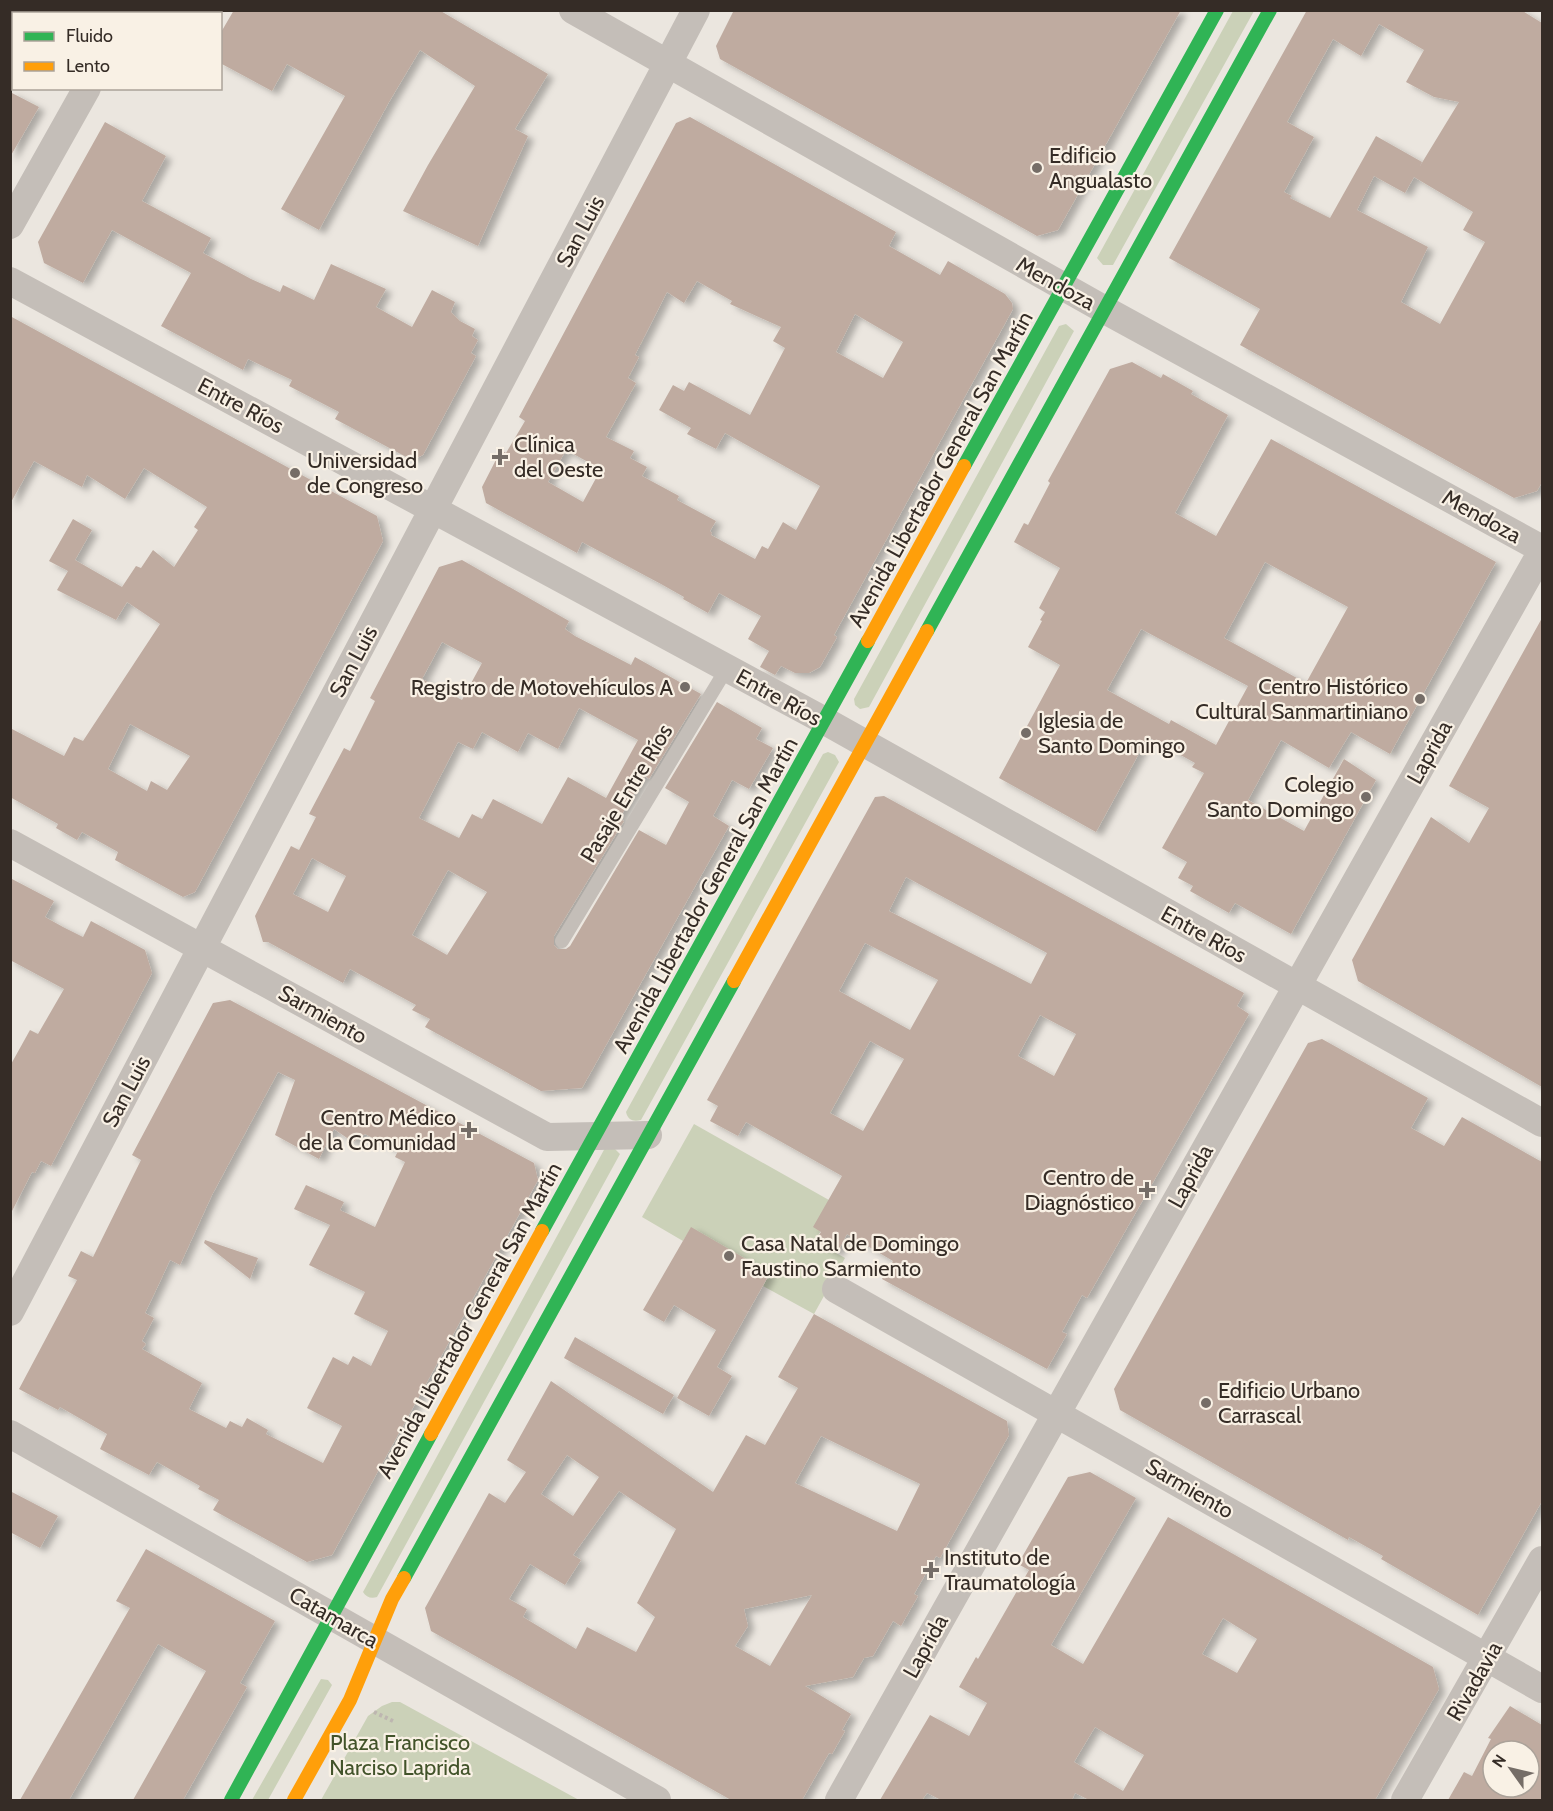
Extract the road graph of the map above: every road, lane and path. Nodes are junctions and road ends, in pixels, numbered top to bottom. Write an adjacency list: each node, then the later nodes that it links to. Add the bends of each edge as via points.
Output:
1 (573, 10): 5 (street, Mendoza)
2 (696, 10): 5 (street, San Luis)
3 (1217, 10): 9 (main road, Avenida Libertador General San Martín)
4 (1270, 10): 10 (main road)
5 (668, 63): 9 (street, Mendoza); 11 (street, San Luis)
6 (86, 90): 7 (street)
7 (10, 225)
8 (10, 281): 11 (street, Entre Ríos)
9 (1064, 287): 10 (street, Mendoza); 14 (main road, Avenida Libertador General San Martín)
10 (1105, 310): 12 (street, Mendoza); 15 (main road)
11 (434, 509): 13 (street, Entre Ríos); 18 (street, San Luis)
12 (1542, 550): 19 (street, Laprida)
13 (727, 668): 14 (street, Entre Ríos); 17 (lane, Pasaje Entre Ríos)
14 (825, 722): 15 (street, Entre Ríos); 21 (main road, Avenida Libertador General San Martín)
15 (865, 744): 19 (street, Entre Ríos); 22 (main road)
16 (10, 843): 18 (street, Sarmiento)
17 (562, 940)
18 (202, 948): 21 (street, Sarmiento, via 547,1137); 24 (street, San Luis)
19 (1297, 986): 20 (street, Entre Ríos); 25 (street, Laprida)
20 (1542, 1124)
21 (596, 1136): 22 (street, Sarmiento); 28 (main road, Avenida Libertador General San Martín)
22 (648, 1136): 29 (main road, via 392,1599)
23 (837, 1289): 25 (street, Sarmiento)
24 (10, 1312)
25 (1057, 1413): 30 (street, Sarmiento); 35 (street, Laprida)
26 (10, 1434): 28 (street, Catamarca)
27 (1542, 1560): 30 (street, Rivadavia)
28 (332, 1616): 29 (street, Catamarca); 32 (main road, Avenida Libertador General San Martín)
29 (375, 1640): 33 (main road, via 350,1700); 34 (street, Catamarca)
30 (1487, 1658): 31 (street, Sarmiento); 36 (street, Rivadavia)
31 (1542, 1689)
32 (231, 1800)
33 (294, 1800)
34 (657, 1800)
35 (839, 1800)
36 (1405, 1800)

